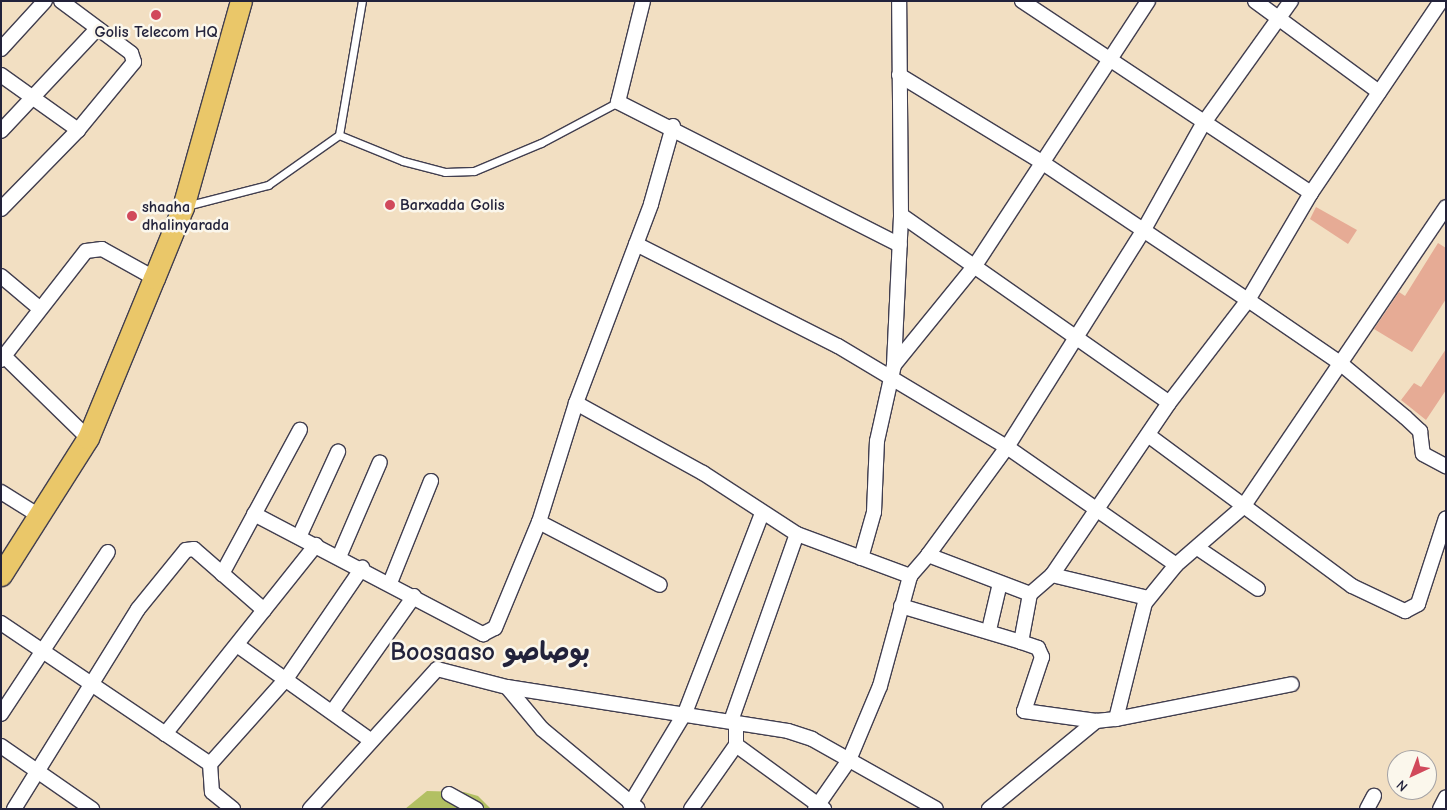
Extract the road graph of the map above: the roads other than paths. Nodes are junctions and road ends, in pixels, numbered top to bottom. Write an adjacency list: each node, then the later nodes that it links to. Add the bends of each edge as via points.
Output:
1 (45, 1): 14 (street)
2 (61, 1): 13 (street)
3 (241, 1): 28 (main road)
4 (362, 1): 25 (lane)
5 (643, 1): 20 (street)
6 (899, 1): 17 (street)
7 (1022, 1): 15 (street)
8 (1148, 1): 15 (street)
9 (1256, 1): 12 (street)
10 (1291, 1): 12 (street)
11 (1441, 1): 18 (street)
12 (1280, 19): 18 (street); 21 (street)
13 (96, 30): 19 (street); 23 (street, via 131,53 134,62)
14 (1, 49)
15 (1110, 61): 21 (street); 26 (street)
16 (1, 74): 19 (street)
17 (900, 75): 26 (street); 31 (street)
18 (1379, 92): 27 (street)
19 (35, 95): 23 (street); 24 (street)
20 (618, 102): 22 (street); 25 (lane, via 541,143 474,171 445,172 403,162)
21 (1203, 124): 27 (street); 32 (street)
22 (673, 126): 33 (street); 34 (street)
23 (78, 130): 30 (street)
24 (1, 131)
25 (339, 135): 28 (lane, via 268,185)
26 (1043, 163): 32 (street); 35 (street)
27 (1310, 193): 38 (street)
28 (183, 207): 37 (main road)
29 (1446, 207): 42 (street)
30 (1, 209)
31 (901, 215): 34 (street); 35 (street)
32 (1142, 233): 38 (street); 40 (street)
33 (636, 244): 44 (street, via 838,346); 45 (street)
34 (900, 245): 43 (street)
35 (976, 264): 40 (street); 43 (street)
36 (1, 276): 39 (street)
37 (154, 278): 39 (street, via 102,249 86,251); 49 (main road)
38 (1248, 300): 42 (street); 46 (street)
39 (39, 308): 41 (street)
40 (1077, 337): 46 (street); 50 (street)
41 (3, 358): 49 (street)
42 (1340, 363): 53 (street, via 1415,425 1423,454); 56 (street)
43 (894, 365): 44 (street)
44 (891, 380): 50 (street); 70 (street, via 877,441 874,512)
45 (576, 403): 58 (street, via 704,473); 62 (street)
46 (1169, 404): 48 (street)
47 (300, 430): 59 (street)
48 (1148, 435): 56 (street); 57 (street)
49 (88, 438): 60 (main road)
50 (1007, 447): 57 (street); 68 (street)
51 (338, 452): 64 (street)
52 (380, 462): 69 (street)
53 (1446, 466)
54 (431, 481): 77 (street)
55 (1, 492): 60 (street)
56 (1243, 507): 61 (street, via 1352,586 1409,612 1418,604); 66 (street)
57 (1097, 510): 71 (street); 75 (street)
58 (762, 513): 63 (street); 96 (street)
59 (254, 514): 64 (street); 73 (street)
60 (41, 517): 74 (main road)
61 (1446, 518)
62 (539, 522): 79 (street); 82 (street, via 495,628 483,634)
63 (797, 534): 70 (street); 100 (street)
64 (299, 537): 65 (street)
65 (316, 545): 69 (street); 85 (street)
66 (1199, 549): 71 (street); 80 (street)
67 (108, 552): 90 (street)
68 (928, 555): 76 (street); 78 (street)
69 (340, 557): 72 (street)
70 (861, 558): 76 (street)
71 (1176, 565): 83 (street)
72 (362, 568): 77 (street); 91 (street)
73 (222, 574): 85 (street); 93 (street, via 194,549 186,550 138,608)
74 (1, 575)
75 (1052, 575): 81 (street); 83 (street)
76 (910, 576): 84 (street)
77 (390, 583): 82 (street)
78 (1000, 583): 81 (street); 87 (street)
79 (660, 585)
80 (1258, 589)
81 (1030, 594): 88 (street)
82 (414, 596): 95 (street)
83 (1148, 598): 98 (street)
84 (901, 606): 87 (street); 105 (street, via 880,686)
85 (264, 610): 89 (street)
86 (1, 623): 90 (street)
87 (989, 630): 88 (street)
88 (1021, 642): 99 (street, via 1042,653 1024,711)
89 (237, 645): 91 (street); 101 (street)
90 (43, 651): 93 (street); 97 (street)
91 (286, 679): 95 (street); 106 (street)
92 (1292, 684): 98 (street)
93 (92, 685): 101 (street); 107 (street)
94 (507, 687): 96 (street); 102 (street, via 437,669); 111 (street, via 542,730)
95 (332, 712): 102 (street)
96 (685, 713): 100 (street); 111 (street)
97 (1, 714)
98 (1116, 719): 99 (street)
99 (1096, 721): 120 (street)
100 (733, 722): 104 (street); 105 (street, via 807,737)
101 (165, 734): 106 (street)
102 (370, 740): 117 (street)
103 (1, 746): 107 (street)
104 (736, 746): 113 (street); 119 (street)
105 (849, 760): 112 (street); 113 (street)
106 (210, 764): 116 (street, via 212,792)
107 (37, 772): 114 (street); 115 (street)
108 (449, 794): 118 (street)
109 (1374, 796): 121 (street)
110 (1446, 797): 122 (street)
111 (634, 806)
112 (929, 807)
113 (819, 808)
114 (14, 809)
115 (92, 809)
116 (232, 809)
117 (310, 809)
118 (476, 809)
119 (691, 809)
120 (990, 809)
121 (1366, 809)
122 (1440, 809)

